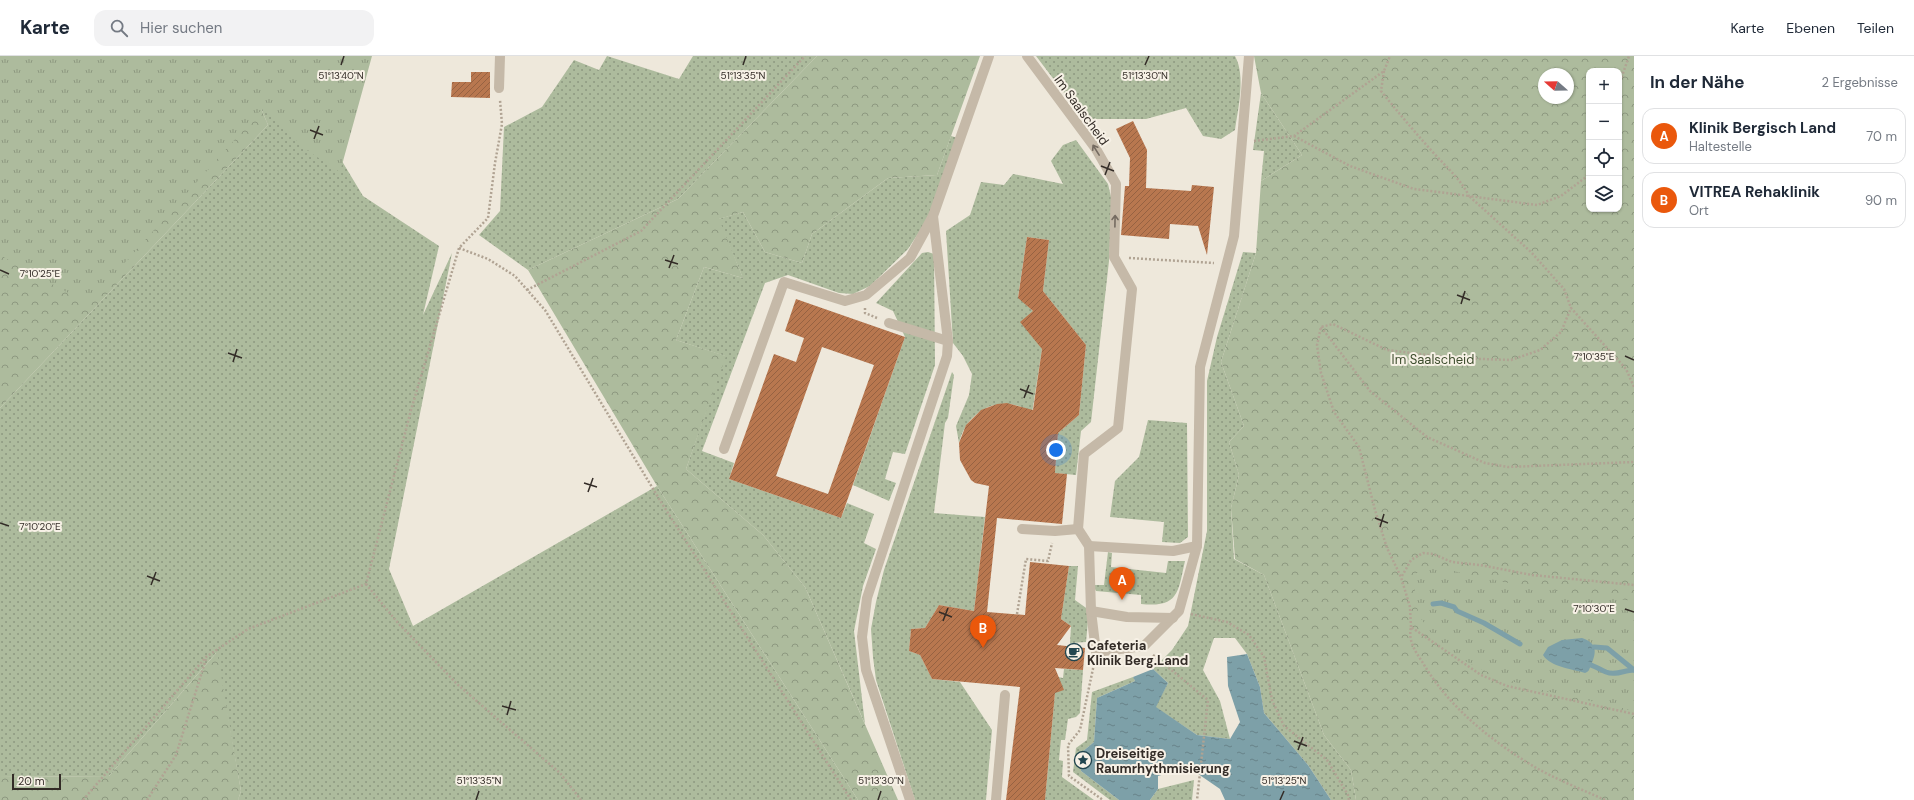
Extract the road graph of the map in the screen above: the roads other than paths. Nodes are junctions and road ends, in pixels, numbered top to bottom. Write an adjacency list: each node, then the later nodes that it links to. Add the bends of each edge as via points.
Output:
1 (500, 56): 5 (street)
2 (989, 56): 6 (street)
3 (1027, 56): 11 (street, Im Saalscheid, one-way to 3, via 1084,454 1118,428 1132,289 1114,257 1116,184 1096,149)
4 (1249, 56): 13 (street, via 1234,236 1200,367)
5 (499, 88)
6 (933, 216): 8 (street); 9 (street, via 910,258 866,295 845,301 784,282)
7 (889, 323): 8 (street)
8 (948, 341): 17 (street, via 947,356 867,598 862,637 866,670)
9 (724, 449)
10 (1022, 529): 11 (street)
11 (1078, 529): 12 (street)
12 (1089, 546): 13 (street, via 1173,551); 14 (street)
13 (1197, 546): 15 (street)
14 (1091, 611): 15 (street, via 1127,617); 15 (street, via 1096,652 1144,646)
15 (1176, 615)
16 (1005, 695): 18 (street)
17 (910, 800)
18 (996, 800)

